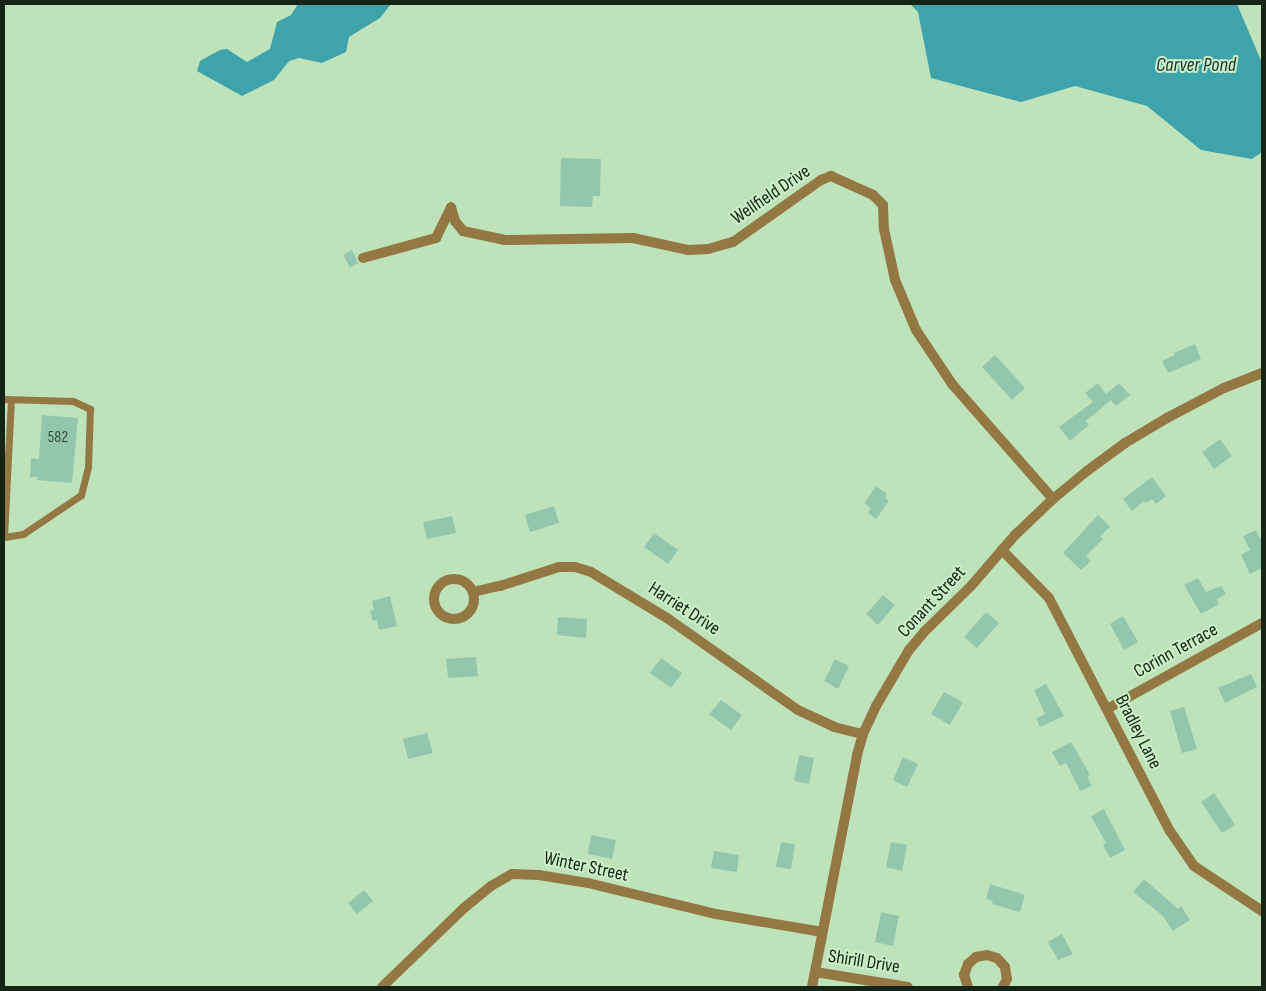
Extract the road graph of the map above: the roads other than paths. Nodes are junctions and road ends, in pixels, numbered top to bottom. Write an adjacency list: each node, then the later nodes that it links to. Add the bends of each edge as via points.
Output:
1 (363, 258): 4 (street, Wellfield Drive, via 436,238 451,207 455,221 463,231 505,240 633,238 688,250 708,249 733,242 831,176 873,196 883,205 884,229 895,280 916,330 952,384)
2 (1262, 373): 4 (street, Conant Street, via 1224,388 1146,430 1105,457)
3 (7, 399): 5 (lane); 5 (lane, via 74,401 90,409 88,467 81,494 23,534)
4 (1053, 499): 6 (street, Conant Street)
5 (4, 537)
6 (1002, 550): 9 (street, Bradley Lane, via 1049,598); 10 (street, Conant Street, via 909,650)
7 (473, 592): 7 (street, via 472,609 464,617 447,618 435,606 436,590 447,580 463,580); 10 (street, Harriet Drive, via 559,567 591,572 668,618 798,710 834,727)
8 (1262, 623): 9 (street, Corinn Terrace)
9 (1107, 709): 11 (street, Bradley Lane, via 1170,831 1194,866)
10 (863, 734): 12 (street, Conant Street)
11 (1262, 910)
12 (822, 932): 13 (street, Conant Street); 14 (street, Winter Street, via 716,914 588,883 512,874 464,908)
13 (815, 972): 15 (street, Conant Street); 16 (street, Shirill Drive)
14 (382, 987)
15 (812, 987)
16 (908, 987)
17 (968, 987): 18 (street, via 964,975 968,964 976,957 987,955 997,958 1005,967 1007,979)
18 (1003, 987)

